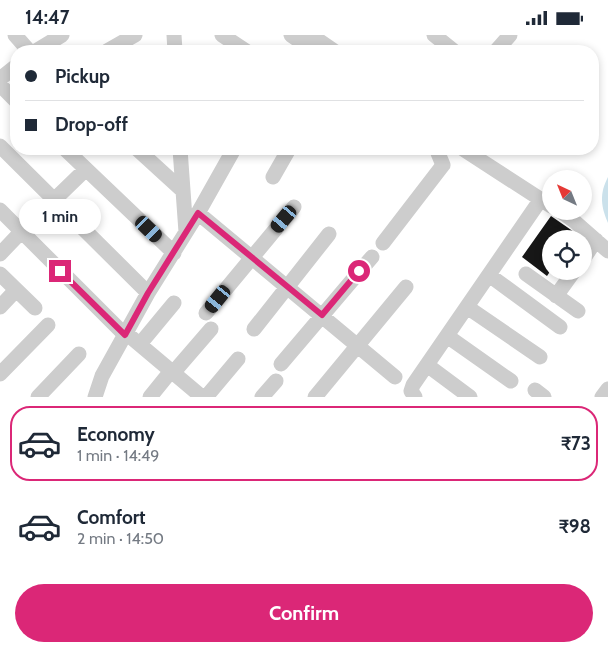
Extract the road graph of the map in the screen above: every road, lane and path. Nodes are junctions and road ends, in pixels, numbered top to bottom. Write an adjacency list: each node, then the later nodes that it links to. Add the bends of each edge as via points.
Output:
1 (16, 35): 8 (street)
2 (62, 35): 9 (street)
3 (135, 35): 10 (street)
4 (222, 35): 11 (street)
5 (434, 35): 13 (street)
6 (510, 35): 14 (street)
7 (298, 39): 12 (street)
8 (24, 45)
9 (46, 45)
10 (118, 45)
11 (237, 45)
12 (316, 45)
13 (446, 45)
14 (501, 45)
15 (10, 71): 16 (street)
16 (0, 79)
17 (0, 85): 18 (street)
18 (10, 95)
19 (0, 146): 33 (street)
20 (71, 155): 28 (street)
21 (144, 155): 30 (street)
22 (180, 155): 30 (street)
23 (231, 155): 37 (street)
24 (286, 155): 29 (street)
25 (439, 155): 44 (street, via 443,165)
26 (473, 155): 31 (street)
27 (486, 155): 32 (street)
28 (86, 169): 33 (street); 47 (street)
29 (273, 177)
30 (183, 191): 41 (street)
31 (542, 196)
32 (542, 196)
33 (54, 199): 40 (street); 58 (street)
34 (294, 207): 49 (street)
35 (542, 208): 53 (street)
36 (0, 210): 40 (street)
37 (198, 213): 41 (street); 49 (street)
38 (573, 220): 43 (street)
39 (587, 220): 43 (street)
40 (21, 232): 48 (street); 71 (street)
41 (186, 233): 47 (street)
42 (330, 234): 55 (street)
43 (602, 240): 45 (street); 46 (street)
44 (383, 243)
45 (592, 250)
46 (608, 251)
47 (174, 253): 58 (street)
48 (0, 254)
49 (252, 257): 55 (street); 65 (street)
50 (372, 257): 66 (street)
51 (0, 274): 57 (street)
52 (526, 274): 59 (street)
53 (489, 275): 62 (street); 68 (street)
54 (568, 280): 59 (street)
55 (287, 286): 66 (street); 70 (street)
56 (406, 287): 74 (street)
57 (16, 290): 61 (street); 63 (street)
58 (148, 293): 71 (street)
59 (556, 296): 64 (street)
60 (174, 303): 73 (street)
61 (0, 307)
62 (467, 307): 72 (street); 76 (street)
63 (35, 309)
64 (578, 311)
65 (206, 313)
66 (322, 315): 74 (street); 78 (street)
67 (48, 325): 81 (street)
68 (560, 327)
69 (211, 329): 80 (street)
70 (254, 329)
71 (125, 334): 73 (street); 87 (street, via 102,376)
72 (447, 336): 79 (street); 84 (street)
73 (140, 344): 80 (street)
74 (357, 345): 82 (street); 92 (street)
75 (79, 354): 86 (street)
76 (540, 357)
77 (238, 359): 90 (street)
78 (281, 364)
79 (427, 365): 93 (street, via 413,385 411,391); 94 (street)
80 (172, 371): 88 (street); 89 (street)
81 (0, 374)
82 (395, 377)
83 (276, 381): 91 (street)
84 (511, 381)
85 (608, 389): 95 (street)
86 (38, 397)
87 (95, 397)
88 (150, 397)
89 (202, 397)
90 (206, 397)
91 (262, 397)
92 (315, 397)
93 (415, 397)
94 (470, 397)
95 (602, 397)

